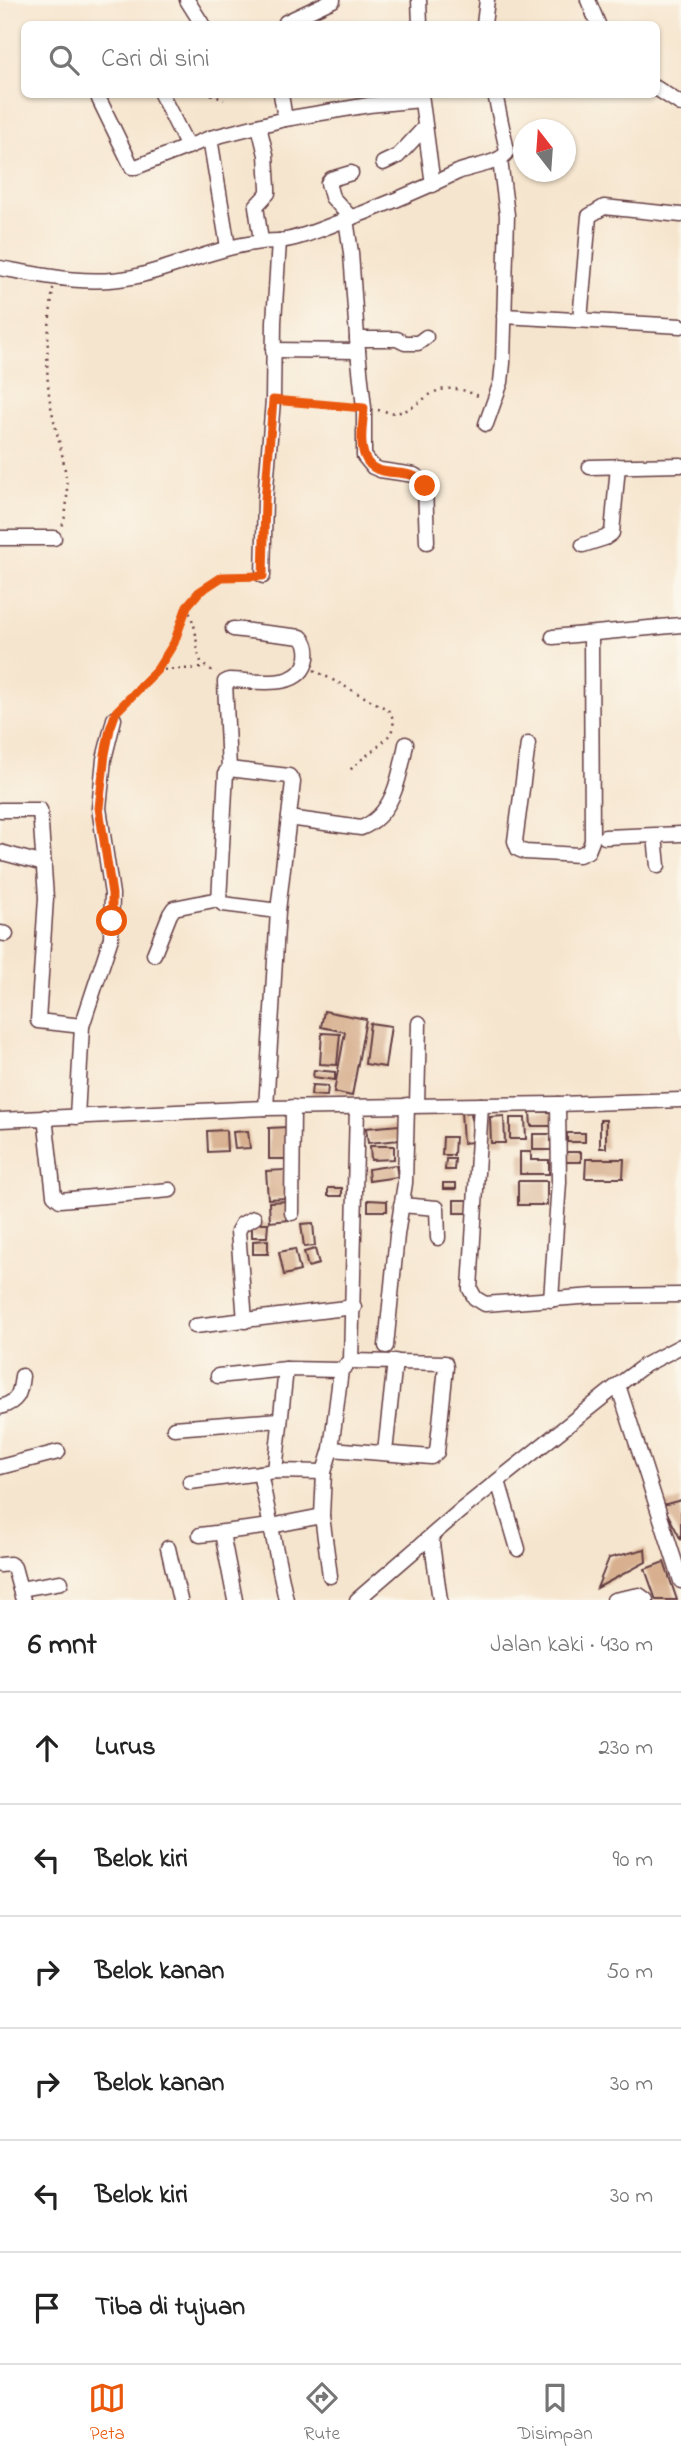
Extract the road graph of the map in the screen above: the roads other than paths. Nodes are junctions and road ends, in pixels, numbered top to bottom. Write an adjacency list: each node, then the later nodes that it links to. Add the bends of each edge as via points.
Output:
1 (187, 0): 6 (street)
2 (333, 0): 7 (street)
3 (419, 0): 8 (street)
4 (487, 0): 9 (street)
5 (588, 0): 10 (street)
6 (200, 21)
7 (289, 21)
8 (420, 21)
9 (484, 21)
10 (597, 21)
11 (660, 91): 19 (street)
12 (99, 98): 24 (street, via 132,167)
13 (163, 98): 24 (street)
14 (282, 98): 20 (street)
15 (403, 98): 18 (street)
16 (421, 98): 22 (street)
17 (496, 98): 25 (street, via 506,146)
18 (368, 100): 20 (street)
19 (681, 104)
20 (285, 119): 21 (street)
21 (259, 126): 23 (street); 31 (street, via 268,188 256,206)
22 (424, 128): 26 (street, via 398,156); 28 (street)
23 (210, 138): 24 (street); 33 (street)
24 (188, 147)
25 (500, 160): 28 (street); 35 (street, via 507,215)
26 (383, 163)
27 (351, 173): 30 (street, via 328,183 332,197)
28 (433, 185): 30 (street)
29 (681, 215): 36 (street, via 604,207 589,216)
30 (349, 219): 32 (street); 39 (street)
31 (261, 241): 32 (street); 33 (street)
32 (279, 241): 40 (street)
33 (228, 247): 34 (street, via 133,277 99,281)
34 (0, 268)
35 (504, 316): 36 (street); 41 (street, via 503,363)
36 (580, 320): 37 (street)
37 (681, 326)
38 (426, 337): 39 (street, via 418,343 397,339)
39 (358, 345): 40 (street); 47 (street, via 363,450 368,462 380,470 422,480)
40 (272, 350): 49 (street)
41 (486, 424)
42 (681, 465): 43 (street)
43 (618, 466): 44 (street); 48 (street, via 612,533)
44 (590, 467)
45 (0, 538): 46 (street)
46 (54, 538)
47 (427, 542)
48 (583, 545)
49 (263, 576)
50 (681, 625): 52 (street)
51 (233, 629): 57 (street, via 301,637 307,646 305,665 293,679 225,682)
52 (591, 634): 53 (street); 56 (street, via 592,841 579,855 518,849 515,841)
53 (554, 637)
54 (114, 719): 70 (street, via 99,808 112,894 111,938)
55 (407, 744): 59 (street, via 395,791 370,824 361,828)
56 (528, 744)
57 (229, 769): 59 (street, via 291,778); 66 (street)
58 (0, 810): 64 (street, via 40,810)
59 (289, 818): 67 (street)
60 (681, 834): 61 (street)
61 (655, 836): 62 (street); 65 (street)
62 (605, 837)
63 (0, 852): 64 (street)
64 (44, 864): 70 (street, via 46,898 37,1018 44,1023)
65 (658, 866)
66 (219, 899): 67 (street, via 223,904); 68 (street, via 174,908)
67 (278, 911): 77 (street)
68 (154, 954)
69 (419, 1023): 73 (street)
70 (82, 1026): 79 (street)
71 (681, 1100): 72 (street)
72 (558, 1104): 74 (street); 87 (street, via 559,1182)
73 (412, 1105): 74 (street); 76 (street); 82 (street)
74 (481, 1105): 87 (street, via 471,1295 485,1304)
75 (293, 1107): 76 (street); 77 (street); 83 (street)
76 (358, 1107): 88 (street)
77 (266, 1108): 79 (street)
78 (45, 1117): 79 (street); 80 (street); 81 (street, via 56,1198)
79 (77, 1117)
80 (0, 1120)
81 (170, 1190)
82 (401, 1205): 85 (street, via 437,1208); 91 (street)
83 (292, 1213)
84 (254, 1218): 89 (street, via 238,1231)
85 (438, 1238)
86 (681, 1295): 87 (street)
87 (551, 1300)
88 (354, 1307): 89 (street); 94 (street)
89 (245, 1321): 90 (street)
90 (195, 1326)
91 (386, 1346)
92 (681, 1346): 98 (street)
93 (395, 1361): 94 (street); 104 (street); 104 (street, via 445,1363 444,1389 435,1455)
94 (346, 1365): 95 (street); 102 (street)
95 (286, 1370): 97 (street); 100 (street)
96 (22, 1376): 99 (street, via 20,1395)
97 (218, 1376)
98 (618, 1385): 109 (street); 120 (street)
99 (0, 1407)
100 (279, 1420): 101 (street); 106 (street)
101 (174, 1428)
102 (331, 1449): 104 (street); 107 (street)
103 (58, 1452): 105 (street)
104 (385, 1452)
105 (0, 1467)
106 (275, 1471): 107 (street); 108 (street)
107 (324, 1472): 111 (street)
108 (260, 1473): 110 (street); 112 (street)
109 (498, 1481): 115 (street); 117 (street)
110 (190, 1482)
111 (322, 1516): 112 (street); 119 (street)
112 (271, 1527): 113 (street); 125 (street)
113 (222, 1533): 114 (street); 124 (street)
114 (200, 1535)
115 (431, 1537): 126 (street); 127 (street)
116 (169, 1548): 123 (street)
117 (518, 1549)
118 (0, 1565): 122 (street, via 14,1567)
119 (330, 1576)
120 (681, 1581)
121 (61, 1582): 122 (street)
122 (21, 1595)
123 (180, 1600)
124 (235, 1600)
125 (286, 1600)
126 (357, 1600)
127 (440, 1600)
128 (614, 1600): 129 (street, via 639,1595)
129 (646, 1600)

